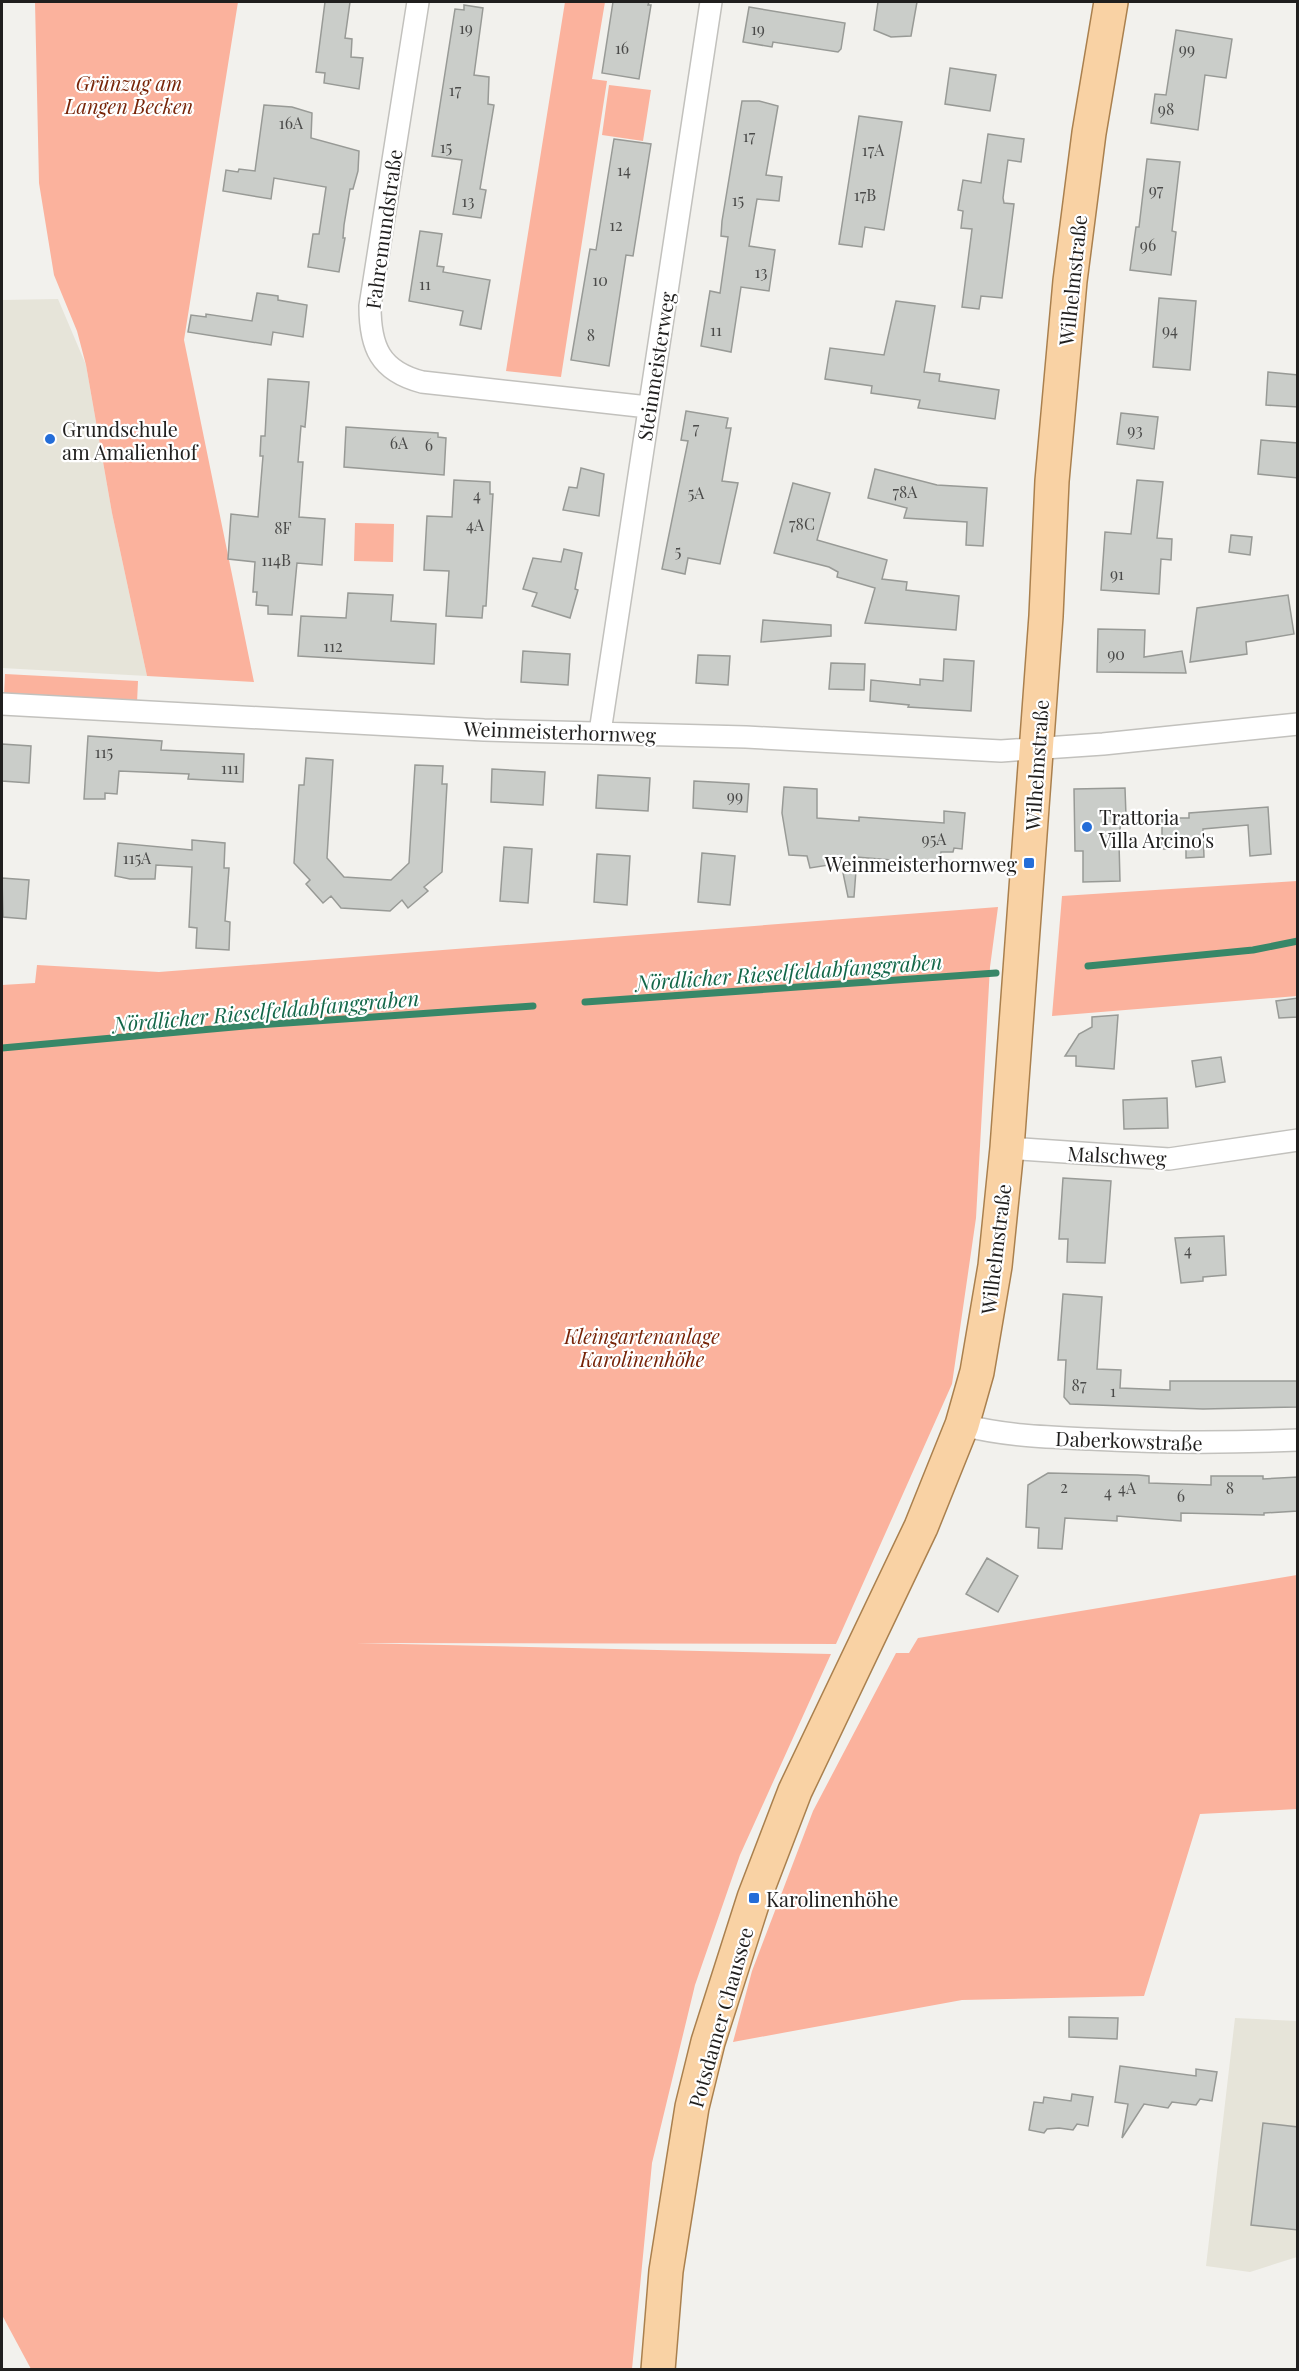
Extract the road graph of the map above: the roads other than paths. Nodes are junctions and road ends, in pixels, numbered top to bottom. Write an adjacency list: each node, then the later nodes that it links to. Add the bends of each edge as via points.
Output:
1 (418, 2): 4 (street, Fahremundstraße, via 370,306 370,332 376,350 401,377 422,382)
2 (711, 2): 4 (street, Steinmeisterweg)
3 (1111, 2): 8 (main road, Wilhelmstraße, via 1070,280 1052,481)
4 (648, 407): 7 (street, Steinmeisterweg)
5 (2, 704): 7 (street, Weinmeisterhornweg, via 484,730)
6 (1298, 724): 8 (street, Weinmeisterhornweg)
7 (600, 732): 8 (street, Weinmeisterhornweg, via 957,750)
8 (1037, 750): 10 (main road, Wilhelmstraße)
9 (1298, 1140): 10 (street, Malschweg, via 1169,1159)
10 (1007, 1148): 11 (main road, Wilhelmstraße, via 995,1266 977,1372)
11 (962, 1425): 12 (street, Daberkowstraße, via 1003,1435 1097,1440); 13 (main road, Wilhelmstraße, via 921,1527)
12 (1298, 1440)
13 (862, 1650): 14 (main road, Potsdamer Chaussee, via 795,1791 754,1898 708,2043 692,2107 666,2271)
14 (658, 2370)

